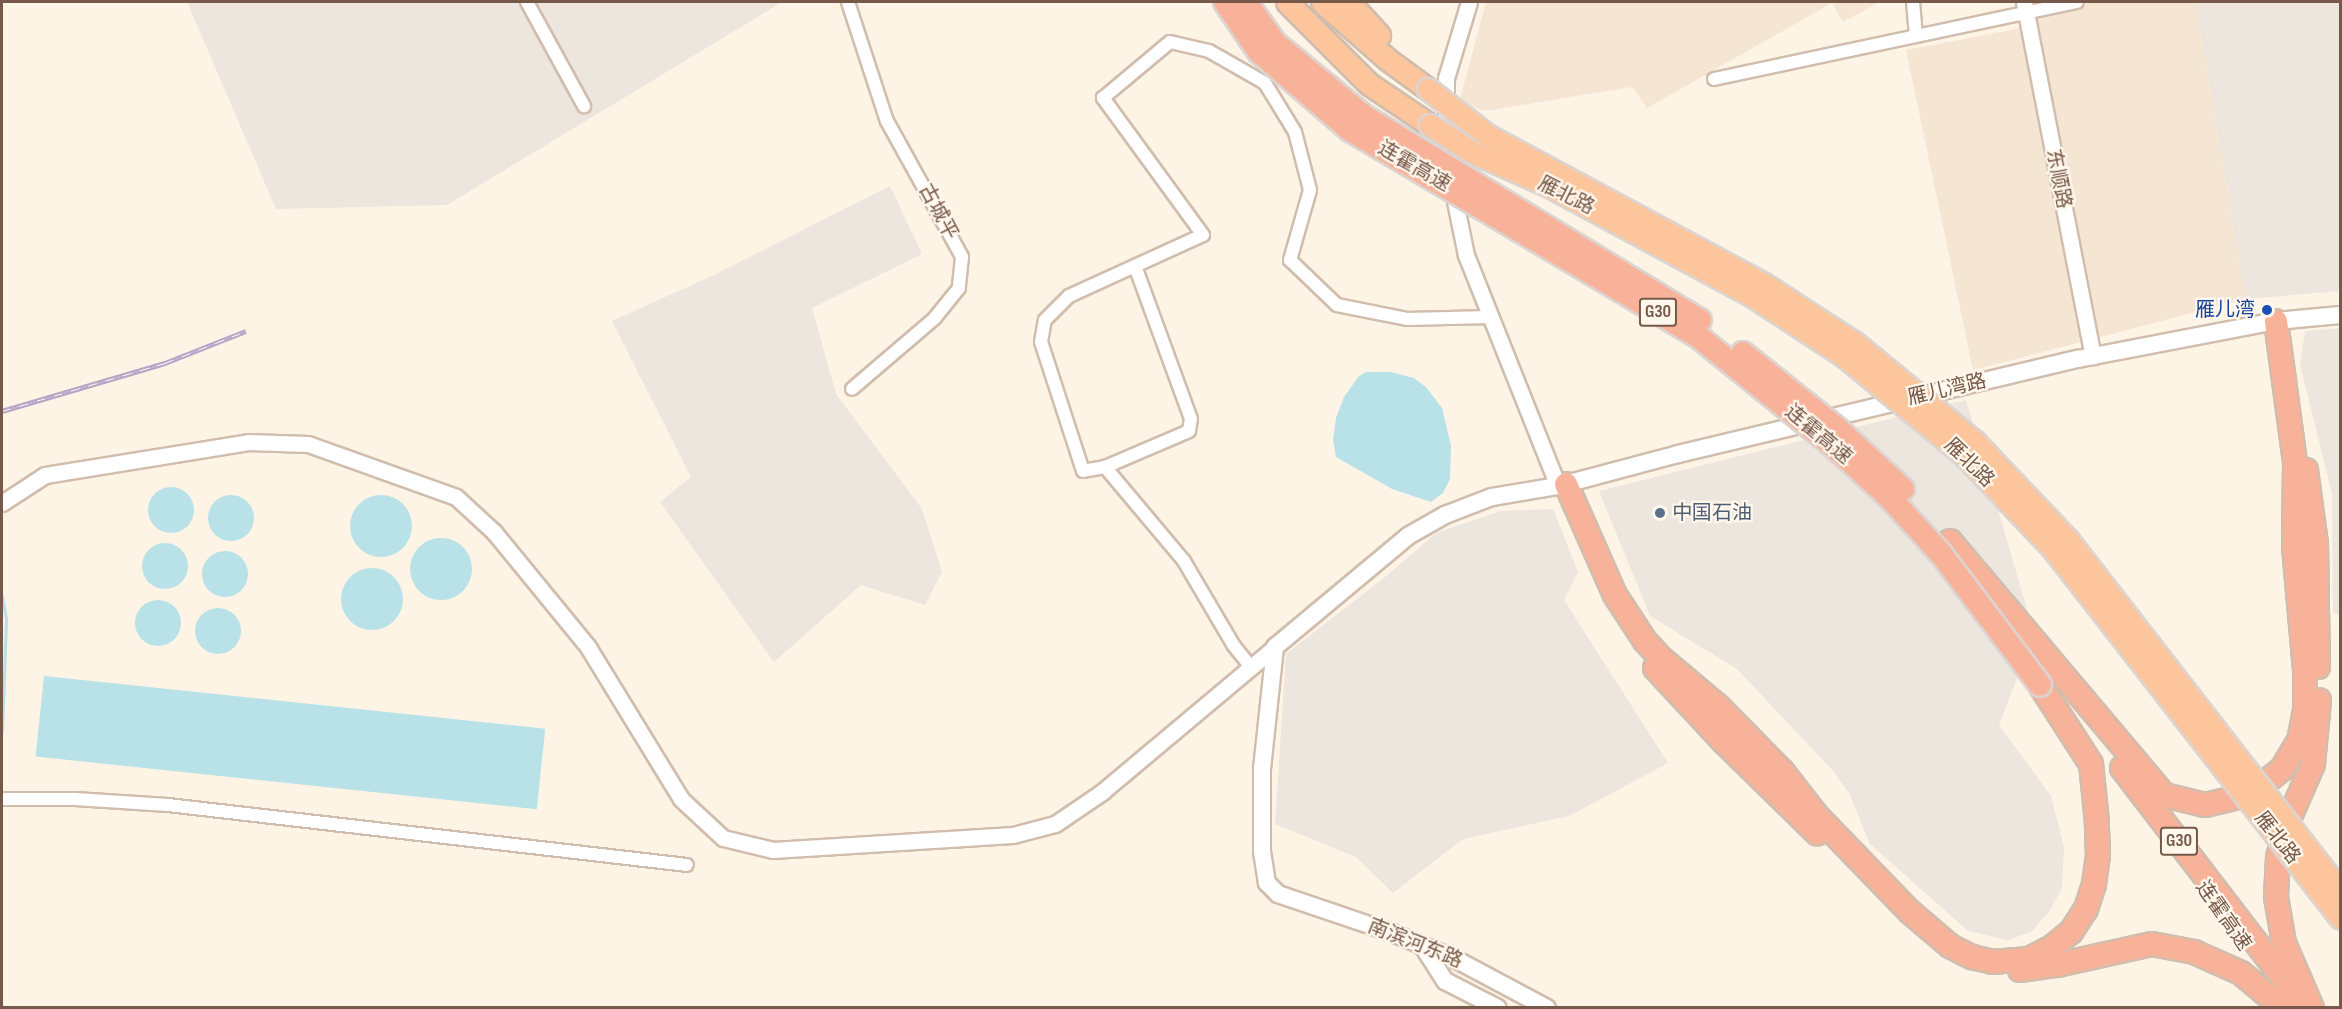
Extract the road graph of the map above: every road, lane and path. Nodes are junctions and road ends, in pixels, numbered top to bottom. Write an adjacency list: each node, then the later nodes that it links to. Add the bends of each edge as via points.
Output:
1 (527, 2): 17 (street)
2 (848, 2): 24 (street, 古城平, via 887,121 962,258 959,288 935,318)
3 (1224, 2): 30 (highway, 连霍高速 / G30, bridge, via 1259,52 1350,130 1700,338 1832,445 1891,499)
4 (1246, 2): 30 (highway, 连霍高速 / G30, bridge, via 1275,43 1364,116 1707,324 1839,430 1901,487 1950,542)
5 (1287, 2): 18 (highway, via 1369,84)
6 (1305, 2): 18 (highway, via 1318,23)
7 (1322, 2): 16 (highway)
8 (1349, 2): 16 (highway)
9 (1359, 2): 16 (highway)
10 (1469, 2): 21 (street, via 1446,78 1446,158 1466,255)
11 (1913, 2): 14 (street)
12 (2077, 2): 13 (street)
13 (2025, 7): 14 (street); 23 (street, 东顺路)
14 (1916, 35): 15 (street)
15 (1714, 79)
16 (1428, 89): 33 (highway, 雁北路, bridge, via 1487,135 1764,284 1855,343 1975,442 2068,540)
17 (584, 106)
18 (1430, 125): 34 (highway, 雁北路, bridge, via 1474,153 1549,186 1754,297 1844,356 1964,455 2054,550)
19 (1134, 266): 21 (street, via 1203,235 1103,98 1170,42 1209,51 1265,83 1295,132 1310,190 1290,260 1337,305 1407,319); 25 (street, via 1191,419 1189,431); 25 (street, via 1069,296 1045,320 1041,342 1083,471)
20 (2340, 315): 22 (main road, 雁儿湾路)
21 (1490, 317): 26 (street, via 1544,455)
22 (2281, 321): 23 (main road, 雁儿湾路); 30 (highway, via 2295,462 2295,556 2305,670 2305,709 2299,741 2282,768 2251,794 2205,805 2164,795); 40 (highway, via 2316,544 2319,689 2313,764 2289,819 2278,857 2276,897 2284,943)
23 (2093, 356): 26 (main road, 雁儿湾路)
24 (852, 389)
25 (1105, 467): 29 (street, via 1184,561 1234,646)
26 (1562, 485): 28 (main road, 雁儿湾路, via 1492,496 1417,530); 30 (highway, via 1615,595 1645,641 1719,706 1910,912 1950,946 1972,957 1993,962 2029,959 2051,948 2071,932 2086,909 2094,884 2098,856 2091,764); 38 (highway, via 1608,600 1629,637 1723,741 1935,949 1955,963 2020,970 2152,944 2194,952 2241,973)
27 (2, 503): 29 (street, via 45,475 248,442 308,444 456,497 494,532 588,647 681,799 723,838 773,850 1013,835 1056,824 1102,792)
28 (1275, 647): 29 (street); 35 (main road, 南滨河东路, via 1263,769 1262,852 1267,884 1278,894)
29 (1251, 667)
30 (2052, 678): 38 (highway, 连霍高速 / G30, via 2169,839); 39 (highway, 连霍高速 / G30)
31 (7, 799): 32 (street, via 168,805)
32 (687, 865)
33 (2340, 891)
34 (2340, 918)
35 (1422, 945): 36 (main road, 南滨河东路, via 1444,981); 37 (main road, 南滨河东路)
36 (1498, 1008)
37 (1547, 1008)
38 (2284, 1008)
39 (2305, 1008)
40 (2312, 1008)

